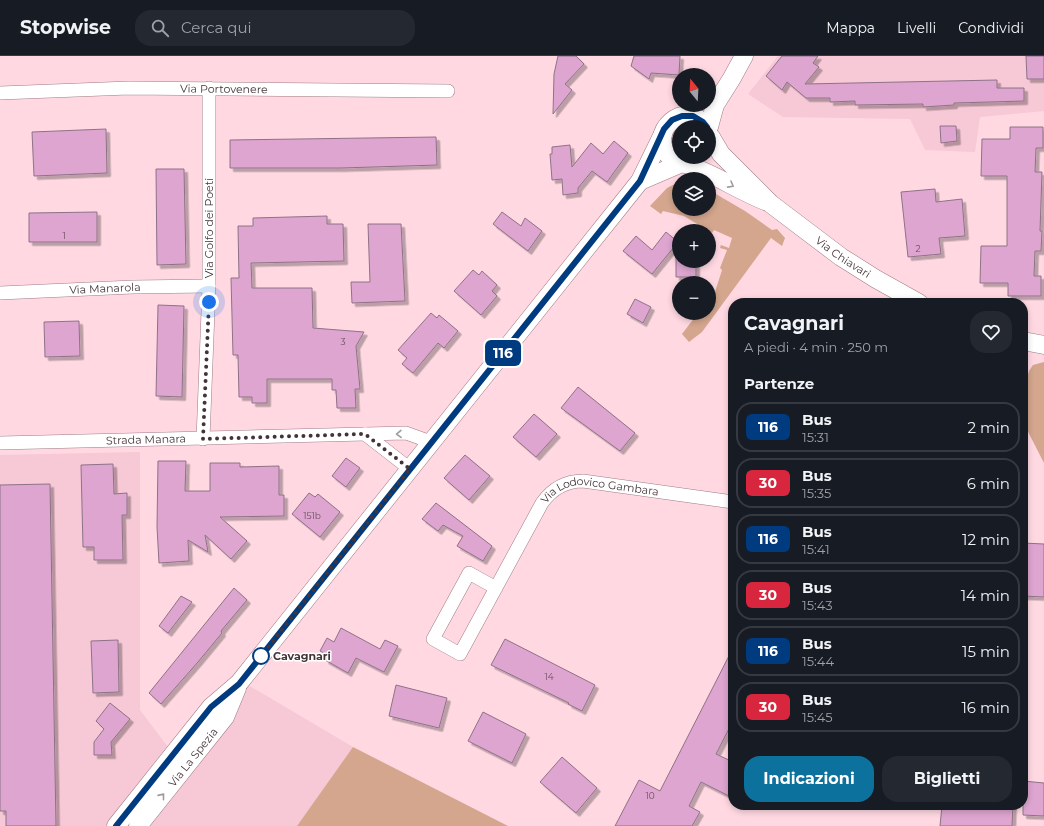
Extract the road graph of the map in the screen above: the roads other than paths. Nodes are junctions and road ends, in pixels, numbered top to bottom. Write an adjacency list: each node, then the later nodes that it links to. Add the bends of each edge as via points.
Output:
1 (743, 56): 2 (main road); 9 (main road, via 715,105)
2 (716, 82)
3 (209, 88): 4 (street, Via Portovenere); 5 (street, Via Portovenere); 17 (street, Via Golfo dei Poeti)
4 (448, 91)
5 (0, 93)
6 (687, 112): 7 (main road, Via La Spezia)
7 (682, 116): 8 (main road); 10 (main road, Via La Spezia, via 676,117 668,124)
8 (699, 120)
9 (710, 120)
10 (663, 134): 12 (main road, via 663,146); 15 (main road, Via La Spezia)
11 (716, 145): 16 (main road, Via Chiavari, via 721,154)
12 (672, 157)
13 (680, 164): 15 (main road, Via La Spezia)
14 (685, 164): 16 (main road, Via Chiavari, one-way to 16)
15 (640, 181): 25 (main road, Via La Spezia)
16 (772, 204): 19 (main road, Via Chiavari, via 841,257)
17 (209, 286): 18 (street, Via Manarola); 23 (street, Via Golfo dei Poeti)
18 (0, 292)
19 (909, 298)
20 (1028, 342): 21 (main road)
21 (1044, 345)
22 (365, 434): 23 (street, Strada Manara); 25 (street, Strada Manara, one-way to 22, via 406,433); 26 (street)
23 (203, 439): 24 (street, Strada Manara)
24 (0, 442)
25 (431, 442): 26 (main road, Via La Spezia)
26 (410, 469): 29 (main road, Via La Spezia)
27 (728, 501): 28 (street, Via Lodovico Gambara, via 582,481 562,485 551,492 542,503)
28 (496, 588): 28 (street, Via Lodovico Gambara, via 460,654 433,639 469,573)
29 (239, 684): 30 (main road, Via La Spezia, via 211,707); 31 (main road, Via La Spezia, one-way to 29, via 225,717)
30 (116, 826)
31 (138, 826)

